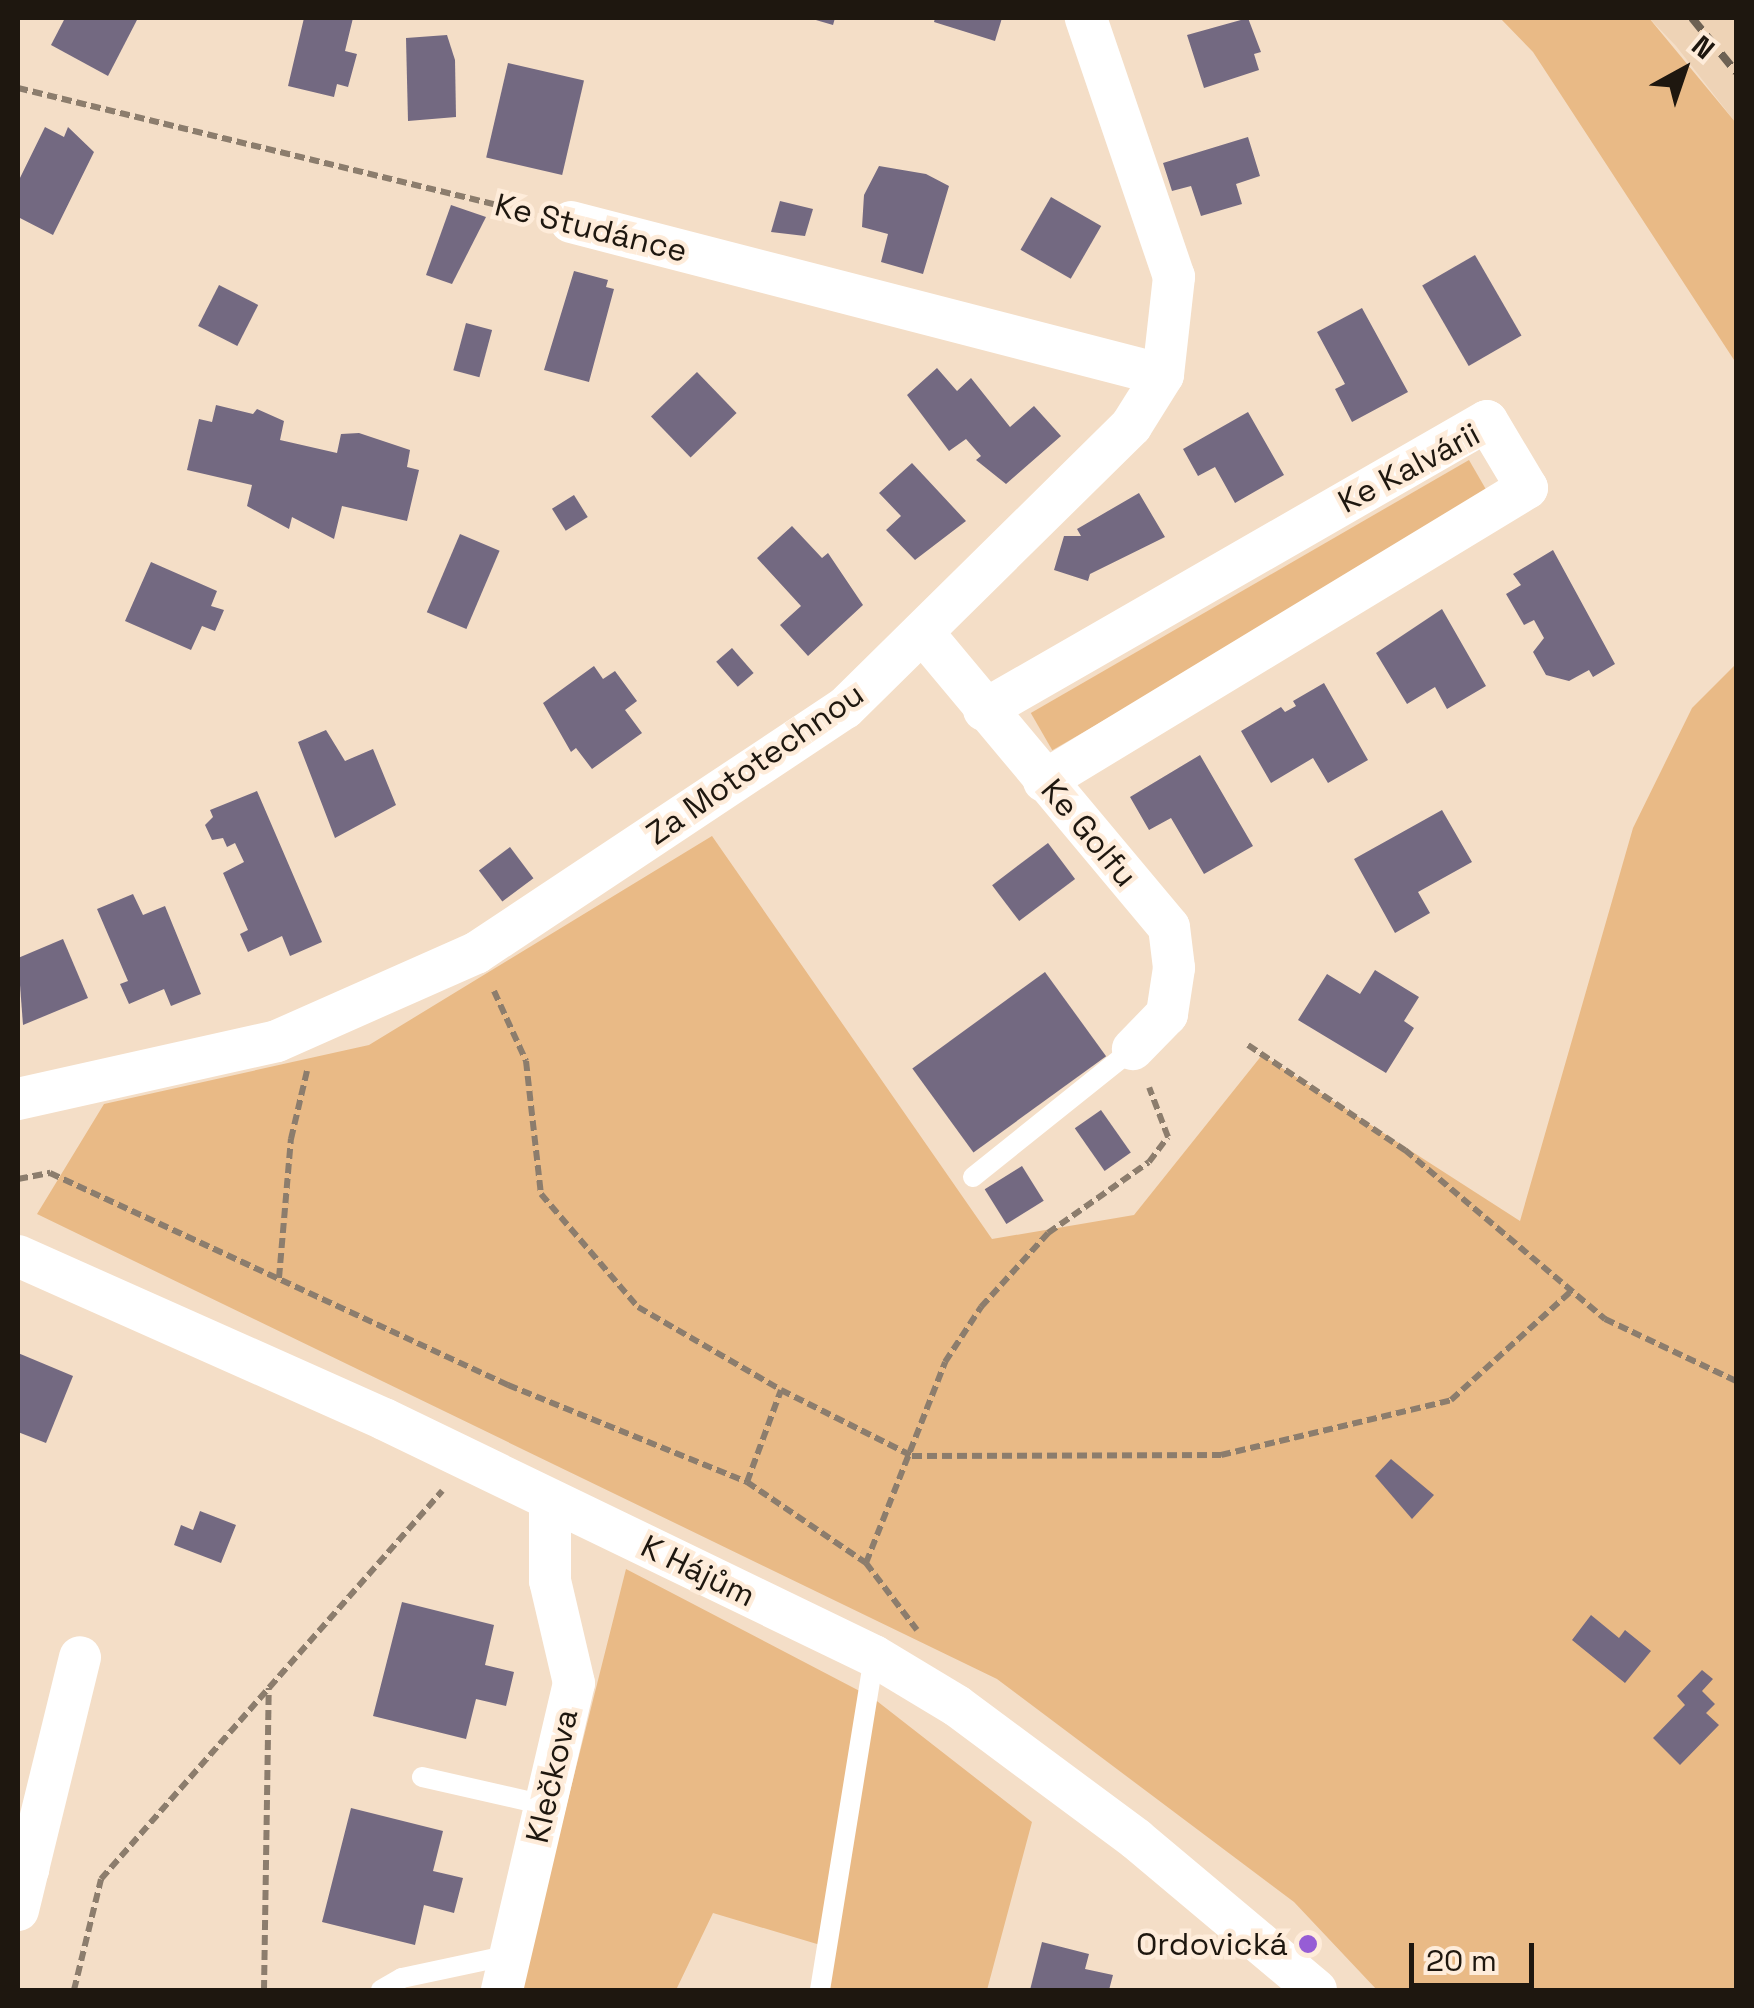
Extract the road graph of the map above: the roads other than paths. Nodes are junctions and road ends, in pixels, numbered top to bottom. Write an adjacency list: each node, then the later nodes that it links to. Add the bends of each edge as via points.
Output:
1 (1086, 18): 3 (street, Za Mototechnou, via 1174,277)
2 (570, 222): 3 (street, Ke Studánce)
3 (1163, 375): 4 (street, Za Mototechnou, via 1131,426)
4 (923, 633): 5 (street, Ke Golfu); 8 (street, Za Mototechnou, via 845,708 476,954 277,1041)
5 (984, 710): 6 (street, Ke Golfu); 6 (street, Ke Kalvárii, via 1487,421 1527,488)
6 (1044, 781): 7 (street, Ke Golfu, via 1168,927 1174,968 1168,1014)
7 (1133, 1049): 9 (lane)
8 (18, 1099)
9 (973, 1177)
10 (18, 1256): 11 (street, K Hájům)
11 (550, 1500): 12 (street, K Hájům); 15 (street, Klečkova, via 550,1581 574,1684)
12 (874, 1656): 19 (street, K Hájům, via 998,1736); 21 (lane)
13 (80, 1657): 16 (street)
14 (422, 1777): 15 (lane)
15 (545, 1805): 18 (street, Klečkova)
16 (22, 1866): 17 (street)
17 (18, 1910)
18 (506, 1972): 20 (lane, via 402,1978)
19 (1301, 1983)
20 (380, 1990)
21 (820, 1990)

